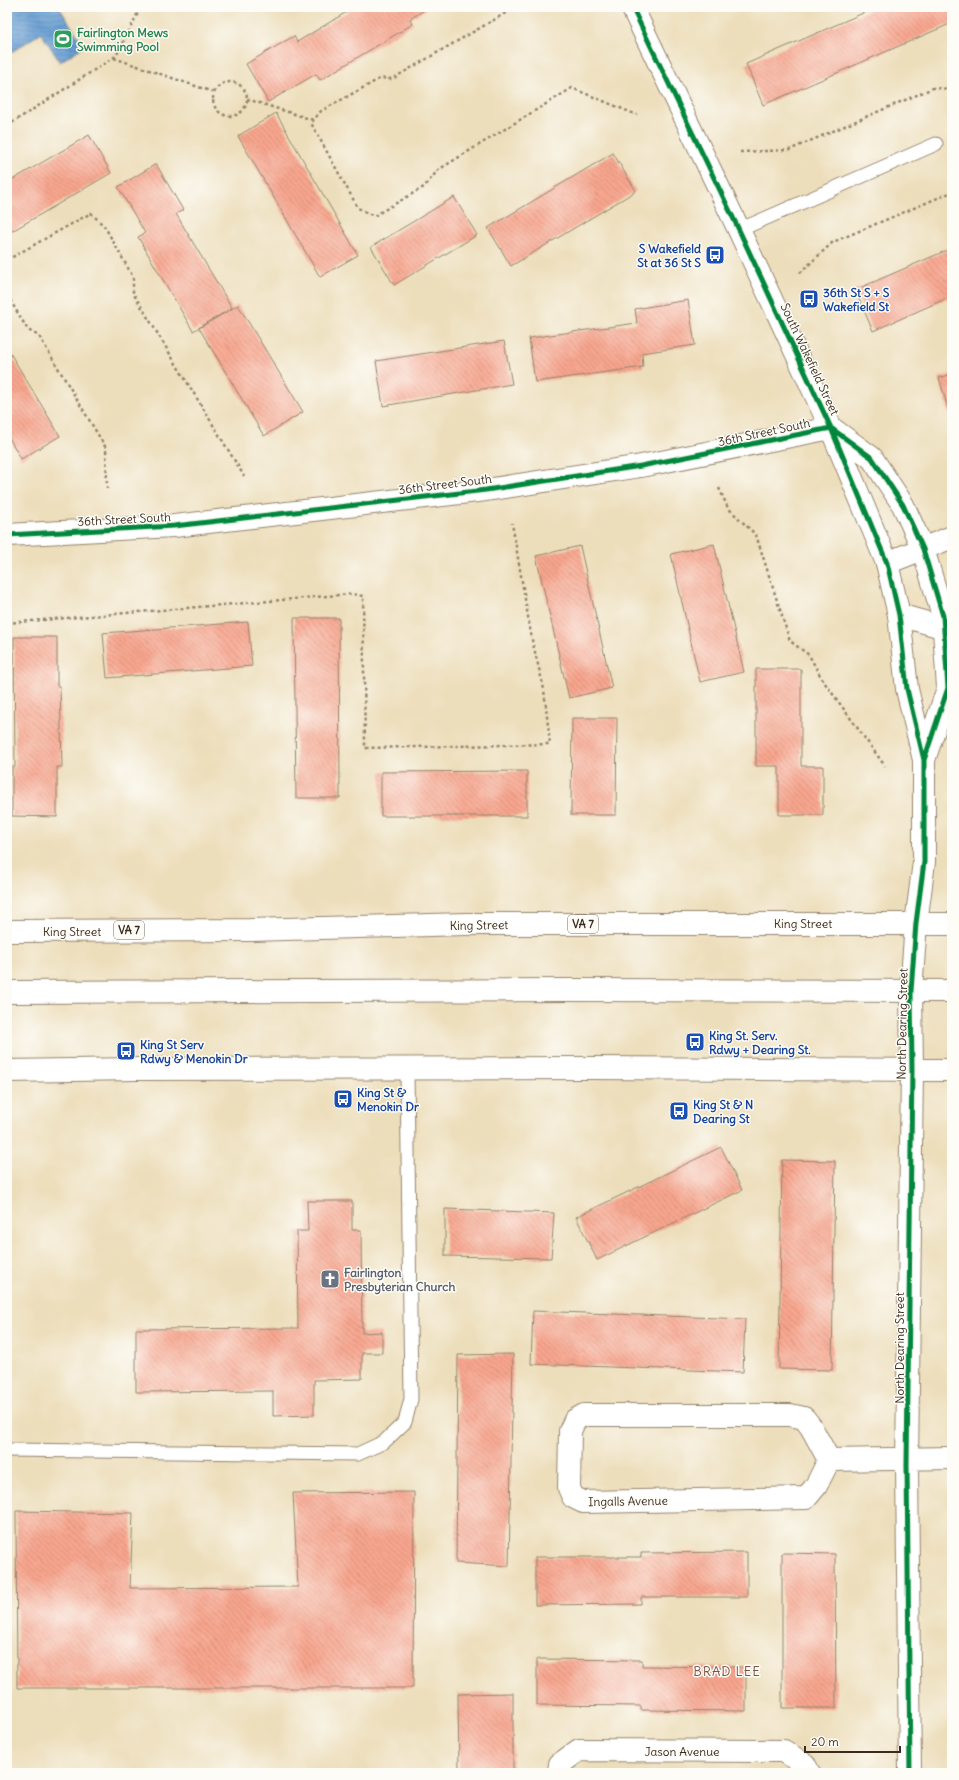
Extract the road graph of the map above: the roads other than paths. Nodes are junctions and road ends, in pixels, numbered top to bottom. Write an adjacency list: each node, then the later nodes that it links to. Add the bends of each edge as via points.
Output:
1 (632, 7): 3 (street, South Wakefield Street)
2 (936, 144): 3 (lane)
3 (739, 230): 4 (street, South Wakefield Street)
4 (831, 428): 5 (street, 36th Street South, via 641,466 478,490 174,526); 7 (street, South Wakefield Street, via 872,458 903,505); 8 (street, South Wakefield Street)
5 (7, 535)
6 (952, 537): 7 (street)
7 (923, 549): 8 (street); 10 (street, South Wakefield Street)
8 (887, 563): 9 (street, South Wakefield Street)
9 (899, 615): 10 (street); 11 (street, South Wakefield Street, via 907,689)
10 (948, 627): 11 (street, South Wakefield Street, via 948,688)
11 (924, 760): 12 (street, South Wakefield Street, via 924,862)
12 (916, 922): 13 (street, King Street / VA 7); 14 (street, King Street / VA 7, via 466,924 250,930); 15 (street, North Dearing Street)
13 (952, 924)
14 (7, 931)
15 (911, 991): 16 (street); 17 (street); 19 (street, North Dearing Street)
16 (952, 991)
17 (7, 992)
18 (407, 1069): 19 (street); 21 (street); 22 (lane, via 411,1399 405,1422 384,1442 358,1454)
19 (912, 1069): 20 (street); 23 (street, North Dearing Street)
20 (952, 1070)
21 (7, 1071)
22 (7, 1450)
23 (908, 1458): 24 (street); 25 (street); 28 (street, North Dearing Street)
24 (952, 1458)
25 (829, 1460): 25 (street, Ingalls Avenue, via 804,1418 790,1415 584,1415 575,1420 570,1431 569,1488 573,1497 583,1502 806,1498 816,1486)
26 (559, 1773): 27 (street, Jason Avenue, via 560,1764 579,1750 634,1750 784,1751 805,1765)
27 (810, 1773)
28 (910, 1773)

